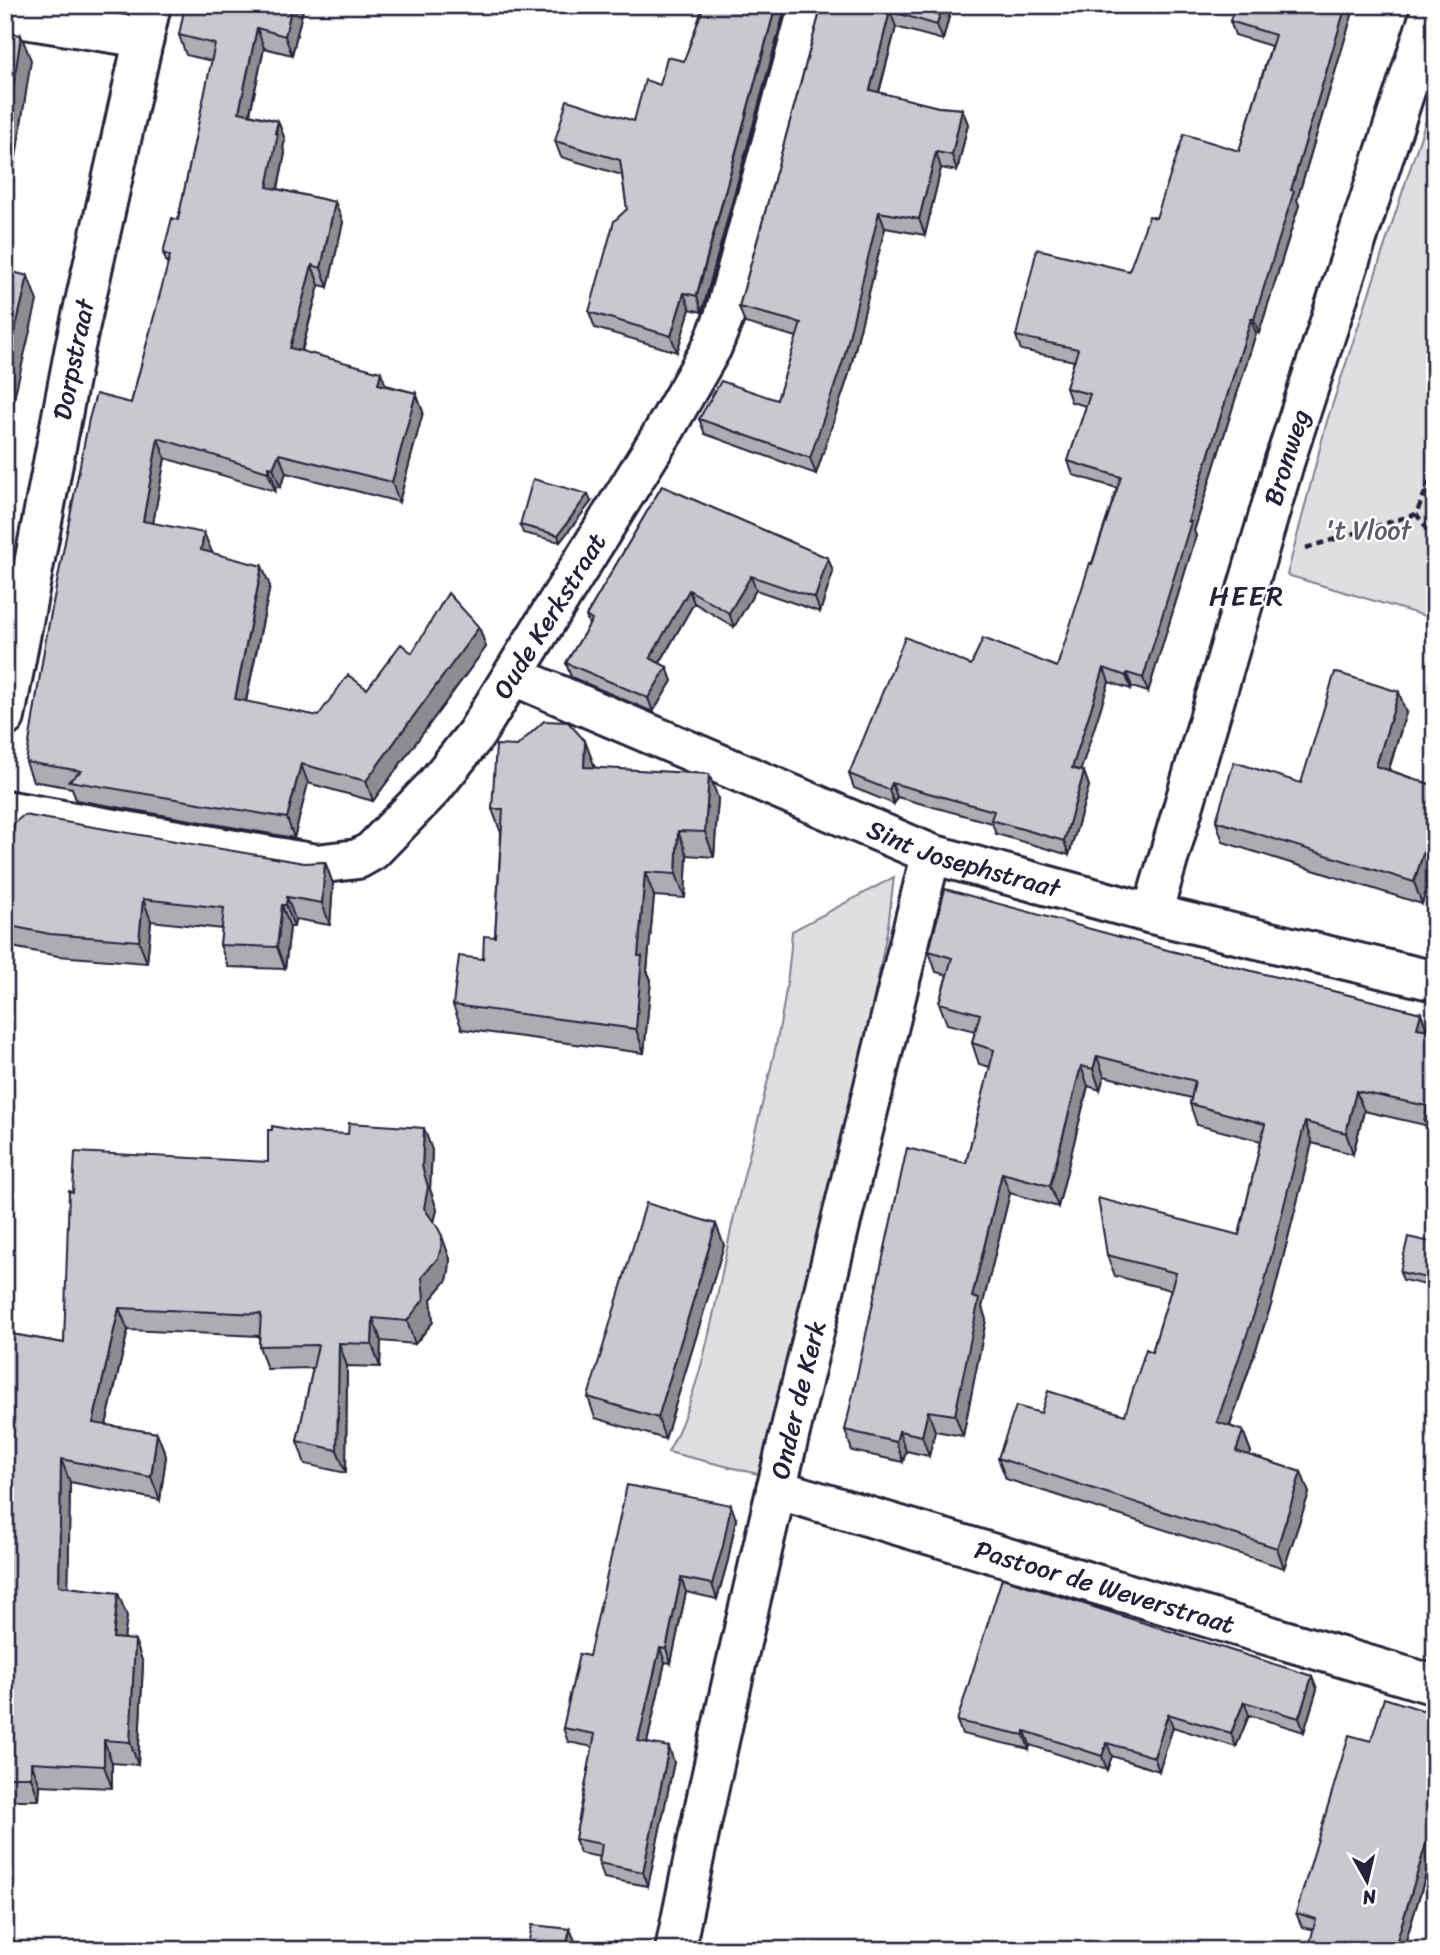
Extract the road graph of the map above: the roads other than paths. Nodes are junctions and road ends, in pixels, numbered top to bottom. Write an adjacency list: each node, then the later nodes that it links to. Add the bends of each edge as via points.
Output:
1 (809, 5): 5 (street, Oude Kerkstraat, via 712,347)
2 (1433, 5): 9 (street, Bronweg, via 1285,460)
3 (5, 16): 4 (street)
4 (147, 22): 6 (street, Dorpstraat, via 75,347)
5 (514, 676): 7 (street, Oude Kerkstraat, via 433,788 372,851 358,859 316,864); 8 (street, Sint Josephstraat)
6 (5, 717)
7 (5, 810)
8 (931, 854): 9 (street, Sint Josephstraat); 11 (street, Onder de Kerk)
9 (1152, 914): 10 (street, Sint Josephstraat)
10 (1435, 981)
11 (776, 1489): 12 (street, Pastoor de Weverstraat); 13 (street, Onder de Kerk)
12 (1435, 1685)
13 (675, 1950)

